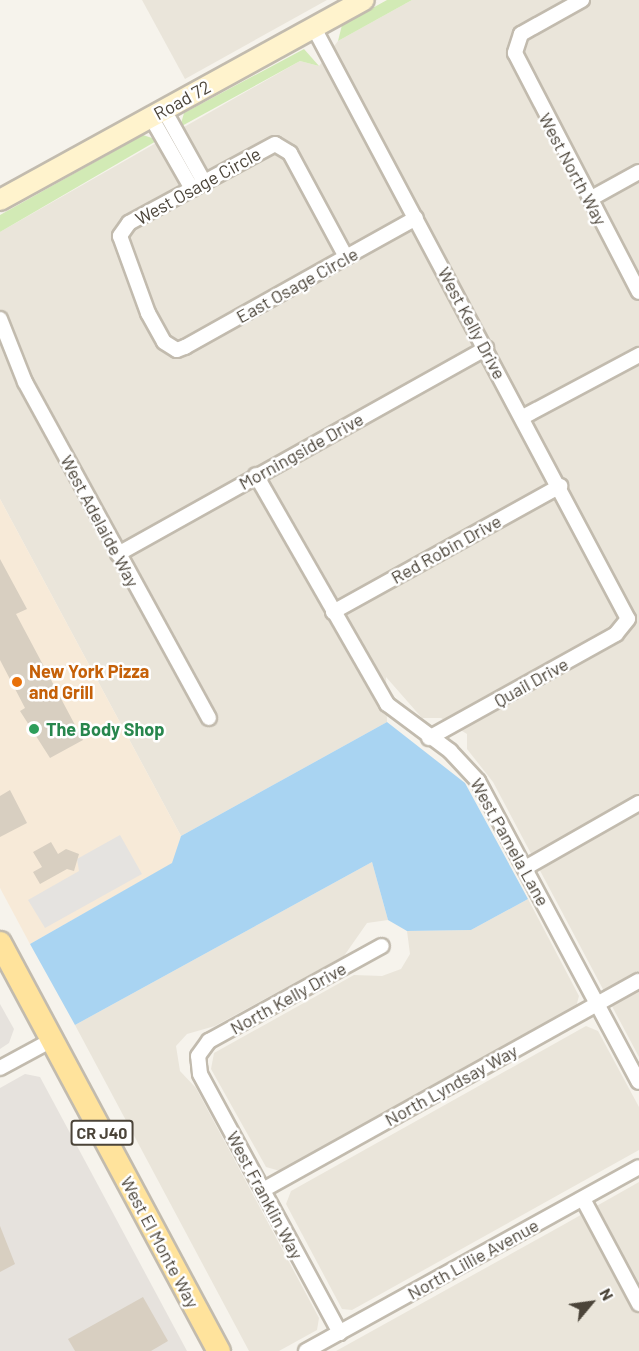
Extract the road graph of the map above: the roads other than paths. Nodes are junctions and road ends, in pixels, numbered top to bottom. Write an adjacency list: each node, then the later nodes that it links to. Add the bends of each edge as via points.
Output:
1 (364, 0): 3 (street, Road 72)
2 (582, 0): 7 (street, West North Way, via 514,43 518,65)
3 (314, 28): 4 (street, Road 72); 9 (street, West Kelly Drive)
4 (158, 114): 6 (street); 8 (street, Road 72)
5 (639, 172): 7 (street)
6 (198, 186): 10 (street, West Osage Circle, via 268,146 281,145); 14 (street, West Osage Circle, via 129,223 120,236 148,313 164,342)
7 (590, 199): 11 (street, West North Way)
8 (0, 200)
9 (416, 218): 10 (street, East Osage Circle); 13 (street, West Kelly Drive)
10 (346, 257): 14 (street, East Osage Circle)
11 (639, 292)
12 (0, 319): 19 (street, West Adelaide Way, via 25,382)
13 (486, 348): 16 (street, West Kelly Drive); 17 (street, Morningside Drive)
14 (177, 350)
15 (639, 355): 16 (street)
16 (523, 417): 18 (street, West Kelly Drive)
17 (256, 475): 19 (street, Morningside Drive); 20 (street, West Pamela Lane)
18 (560, 486): 20 (street, Red Robin Drive); 21 (street, West Kelly Drive)
19 (118, 554): 22 (street, West Adelaide Way)
20 (333, 612): 23 (street, West Pamela Lane, via 387,704)
21 (628, 619): 23 (street, Quail Drive, via 616,634)
22 (209, 718)
23 (429, 738): 25 (street, West Pamela Lane, via 478,781)
24 (639, 803): 25 (street)
25 (525, 868): 29 (street, West Pamela Lane)
26 (0, 943): 30 (main road, West El Monte Way / CR J40)
27 (382, 946): 31 (street, North Kelly Drive, via 209,1041)
28 (639, 981): 29 (street, North Lyndsay Way)
29 (598, 1004): 33 (street, West Pamela Lane); 35 (street, North Lyndsay Way)
30 (52, 1040): 32 (street); 39 (main road, West El Monte Way / CR J40)
31 (198, 1056): 35 (street, West Franklin Way, via 200,1074)
32 (0, 1068)
33 (639, 1082)
34 (639, 1167): 36 (street, North Lillie Avenue)
35 (263, 1190): 38 (street, West Franklin Way)
36 (582, 1199): 37 (street); 38 (street, North Lillie Avenue)
37 (639, 1304)
38 (340, 1333): 40 (street, North Lillie Avenue)
39 (219, 1351)
40 (306, 1351)

